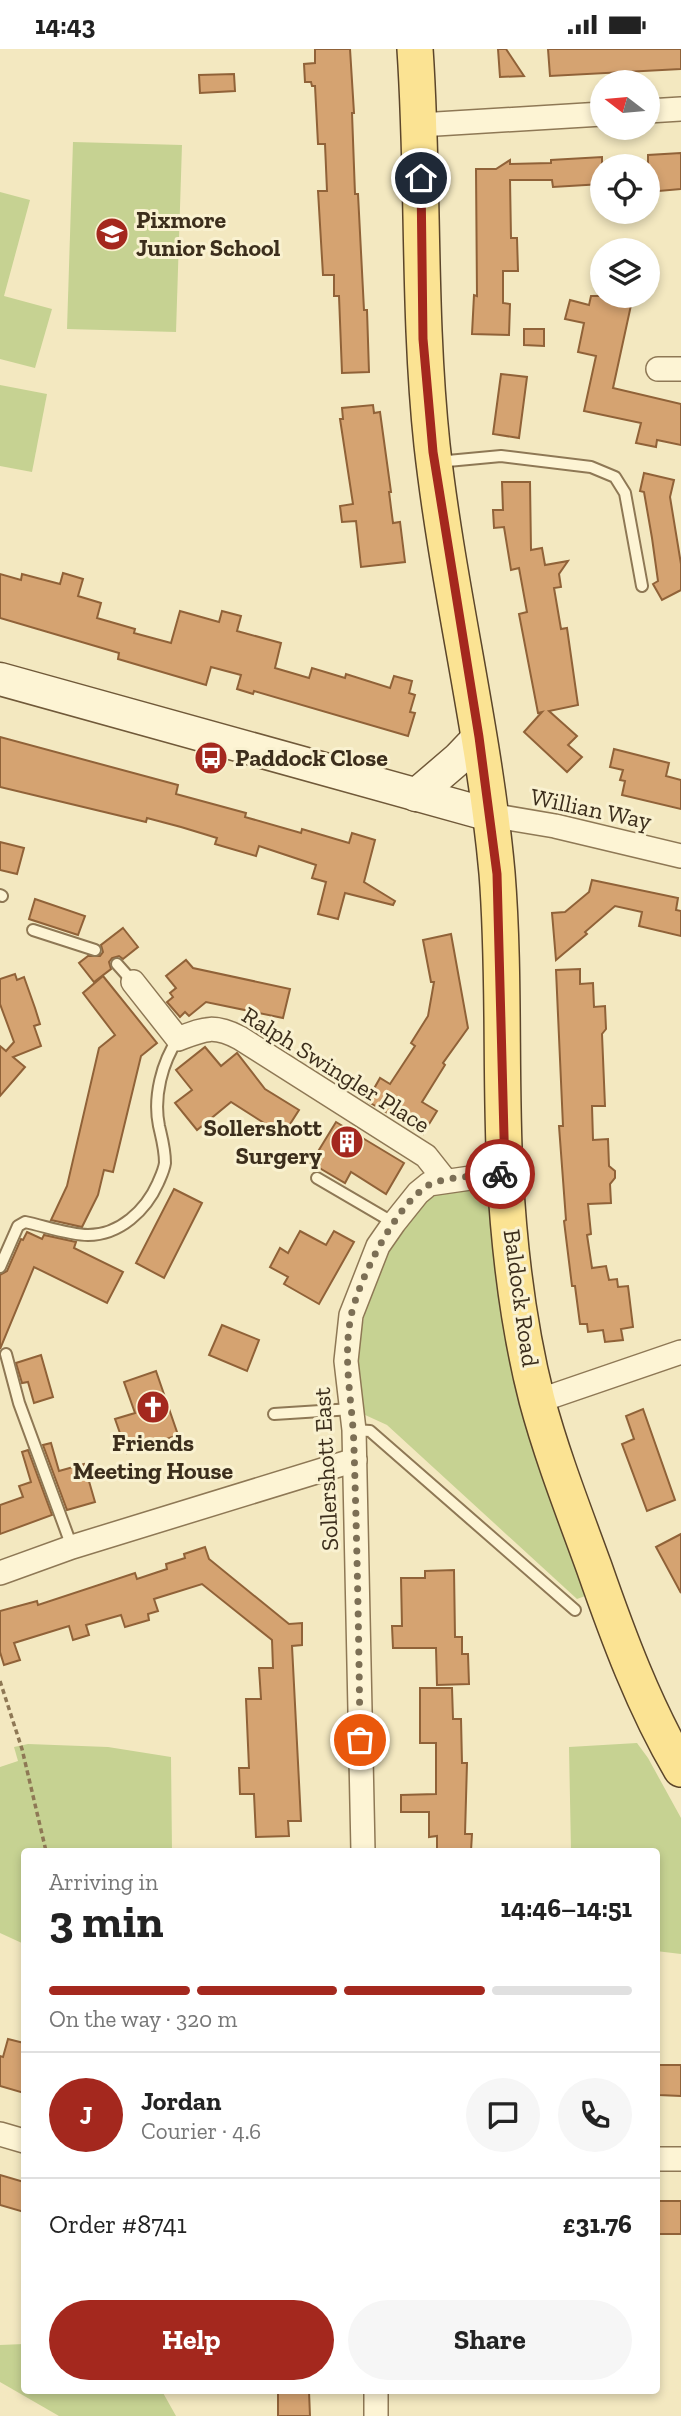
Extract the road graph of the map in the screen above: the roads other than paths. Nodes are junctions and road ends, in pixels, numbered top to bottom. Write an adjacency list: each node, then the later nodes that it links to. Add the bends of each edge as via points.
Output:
1 (415, 49): 5 (main road, Baldock Road)
2 (681, 109): 3 (street)
3 (660, 110)
4 (590, 115): 5 (street)
5 (420, 125): 6 (main road, Baldock Road, via 423,339)
6 (435, 463): 7 (lane, via 501,456 591,467 615,477 625,492); 9 (main road, Baldock Road)
7 (642, 586)
8 (0, 678): 10 (street)
9 (479, 737): 10 (street); 11 (main road, Baldock Road)
10 (416, 795): 11 (street)
11 (490, 815): 12 (street, Willian Way); 18 (main road, Baldock Road, via 500,939)
12 (681, 856)
13 (33, 930): 14 (lane)
14 (95, 950)
15 (117, 964): 16 (lane)
16 (133, 982): 17 (street)
17 (178, 1039): 20 (street, Ralph Swingler Place, via 208,1028 240,1038 426,1156); 22 (lane, via 168,1054 158,1099 165,1167 140,1212 118,1227 89,1235 25,1222 18,1226)
18 (505, 1173): 20 (street, Sollershott East); 25 (main road, Baldock Road, via 512,1258)
19 (317, 1178): 21 (lane)
20 (445, 1180): 21 (street, Sollershott East, via 418,1193)
21 (394, 1223): 27 (street, Sollershott East, via 378,1246 351,1315 346,1361)
22 (0, 1267)
23 (681, 1352): 25 (street)
24 (6, 1355): 29 (lane)
25 (538, 1401): 32 (main road, Baldock Road, via 607,1606 656,1727)
26 (274, 1414): 27 (lane)
27 (353, 1419): 28 (street, Sollershott East); 31 (lane)
28 (355, 1460): 29 (street); 33 (street, Sollershott East)
29 (72, 1547): 30 (street)
30 (0, 1573)
31 (575, 1610)
32 (681, 1769)
33 (363, 1848)
34 (0, 2134): 35 (street)
35 (21, 2140)
36 (660, 2159): 37 (street)
37 (681, 2159)
38 (376, 2394): 39 (street)
39 (376, 2416)

